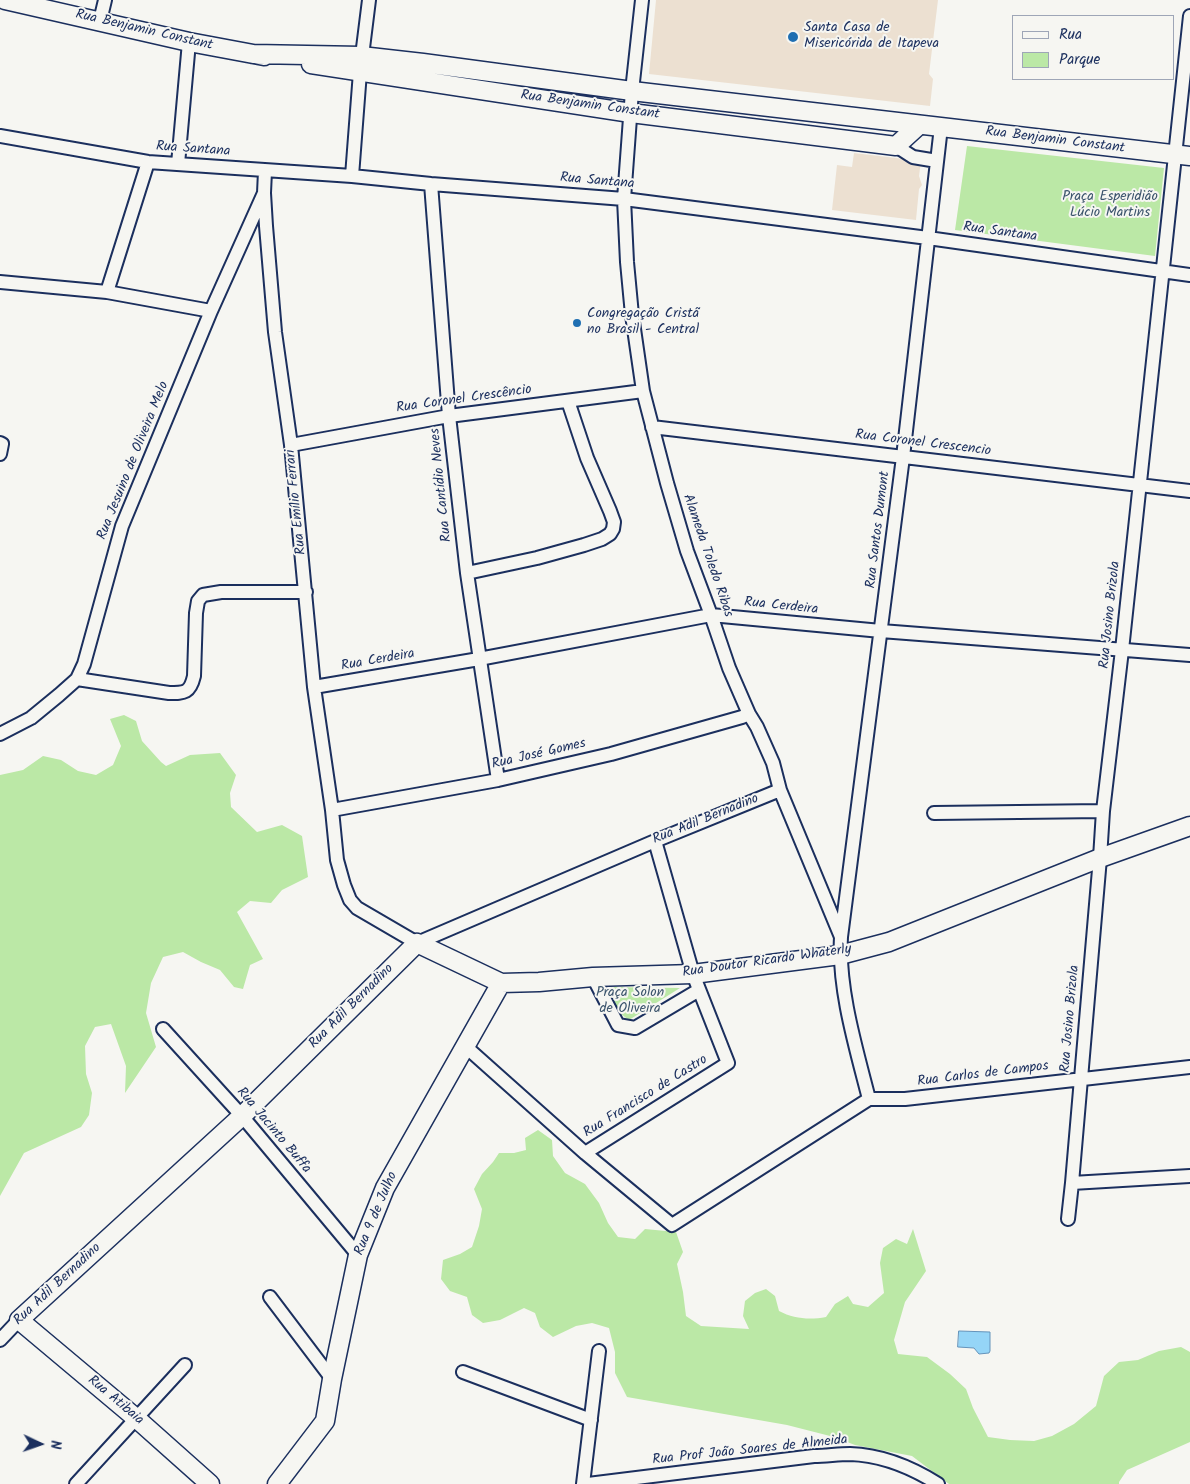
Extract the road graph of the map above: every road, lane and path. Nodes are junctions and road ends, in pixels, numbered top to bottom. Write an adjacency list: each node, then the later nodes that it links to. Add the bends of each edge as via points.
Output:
1 (5, 0): 6 (main road, Rua Benjamin Constant)
2 (105, 0): 6 (street)
3 (369, 0): 8 (street)
4 (642, 0): 9 (street, Alameda Toledo Ribas)
5 (1190, 16): 15 (street, Rua Josino Brizola)
6 (100, 21): 7 (main road, Rua Benjamin Constant)
7 (189, 42): 8 (main road, Rua Benjamin Constant, via 253,54); 18 (street)
8 (361, 64): 9 (main road, Rua Benjamin Constant, via 423,63); 10 (main road, Rua Benjamin Constant); 20 (street)
9 (632, 91): 10 (street, Alameda Toledo Ribas); 11 (main road, Rua Benjamin Constant)
10 (631, 113): 14 (main road, Rua Benjamin Constant); 23 (street, Alameda Toledo Ribas)
11 (919, 125): 12 (main road, Rua Benjamin Constant); 14 (main road)
12 (941, 127): 15 (main road, Rua Benjamin Constant); 16 (street, Rua Santos Dumont)
13 (0, 136): 17 (street, Rua Santana)
14 (896, 146): 16 (street, via 913,156)
15 (1182, 156): 25 (street, Rua Josino Brizola)
16 (937, 161): 24 (street, Rua Santos Dumont)
17 (148, 162): 18 (street, Rua Santana); 28 (street)
18 (178, 164): 19 (street, Rua Santana)
19 (266, 171): 20 (street, Rua Santana); 22 (street, Rua Jesuino de Oliveira Melo)
20 (352, 176): 21 (street, Rua Santana)
21 (431, 184): 23 (street, Rua Santana); 32 (street, Rua Cantídio Neves)
22 (264, 193): 29 (street, Rua Jesuino de Oliveira Melo); 34 (street, Rua Emílio Ferrari, via 275,332)
23 (624, 199): 24 (street, Rua Santana); 30 (street, Alameda Toledo Ribas, via 632,316)
24 (928, 238): 25 (street, Rua Santana); 35 (street, Rua Santos Dumont)
25 (1164, 272): 26 (street, Rua Santana); 36 (street, Rua Josino Brizola)
26 (1190, 275)
27 (0, 282): 28 (street)
28 (106, 292): 29 (street)
29 (211, 310): 45 (street, Rua Jesuino de Oliveira Melo, via 122,526)
30 (643, 391): 31 (street, Rua Coronel Crescêncio); 33 (street, Alameda Toledo Ribas)
31 (568, 401): 32 (street, Rua Coronel Crescêncio); 38 (street, via 614,522 613,529 602,539 584,545)
32 (449, 416): 34 (street, Rua Coronel Crescêncio); 38 (street, Rua Cantídio Neves)
33 (652, 427): 35 (street, Rua Coronel Crescencio); 40 (street, Alameda Toledo Ribas, via 687,551)
34 (291, 445): 39 (street, Rua Emílio Ferrari)
35 (903, 457): 36 (street, Rua Coronel Crescencio); 41 (street, Rua Santos Dumont)
36 (1140, 485): 37 (street, Rua Coronel Crescencio); 42 (street, Rua Josino Brizola)
37 (1190, 491)
38 (467, 573): 44 (street, Rua Cantídio Neves)
39 (306, 592): 45 (street, via 220,592 203,595 196,613 194,676 188,690 182,693); 46 (street, Rua Emílio Ferrari)
40 (711, 615): 41 (street, Rua Cerdeira); 44 (street, Rua Cerdeira); 47 (street, Alameda Toledo Ribas)
41 (880, 631): 42 (street, Rua Cerdeira); 57 (street, Rua Santos Dumont)
42 (1122, 650): 43 (street, Rua Cerdeira); 52 (street, Rua Josino Brizola)
43 (1190, 656)
44 (479, 659): 46 (street, Rua Cerdeira); 49 (street, Rua Cantídio Neves)
45 (77, 679): 48 (street, Rua Jesuino de Oliveira Melo, via 31,718)
46 (314, 687): 51 (street, Rua Emílio Ferrari)
47 (749, 714): 49 (street, Rua José Gomes, via 611,754); 50 (street, Alameda Toledo Ribas, via 773,763)
48 (0, 734)
49 (498, 780): 51 (street, Rua José Gomes)
50 (780, 790): 55 (street, Rua Adil Bernadino); 57 (street, Alameda Toledo Ribas)
51 (332, 810): 58 (street, Rua Emílio Ferrari, via 337,860 350,900 357,908)
52 (1103, 811): 53 (street); 56 (street, Rua Josino Brizola)
53 (934, 813)
54 (1190, 826): 56 (main road, Rua Doutor Ricardo Whaterly)
55 (655, 841): 58 (street, Rua Adil Bernadino); 61 (street, Rua Francisco de Castro)
56 (1100, 858): 59 (main road, Rua Doutor Ricardo Whaterly, via 889,942); 66 (street, Rua Josino Brizola)
57 (840, 937): 59 (street, Alameda Toledo Ribas)
58 (417, 943): 62 (main road); 68 (main road, Rua Adil Bernadino)
59 (840, 955): 61 (main road, Rua Doutor Ricardo Whaterly); 67 (street, Alameda Toledo Ribas, via 847,1007)
60 (593, 977): 61 (main road, Rua Doutor Ricardo Whaterly); 61 (street, via 618,1025 635,1028); 62 (main road, Rua Doutor Ricardo Whaterly)
61 (696, 982): 69 (street, Rua Francisco de Castro, via 728,1063)
62 (501, 983): 64 (main road, Rua 9 de Julho)
63 (163, 1029): 68 (street, Rua Jacinto Buffa)
64 (465, 1046): 69 (street); 73 (main road, Rua 9 de Julho, via 385,1188)
65 (1190, 1067): 66 (street, Rua Carlos de Campos)
66 (1081, 1078): 67 (street, Rua Carlos de Campos, via 905,1099); 71 (street, Rua Josino Brizola)
67 (869, 1099): 69 (street, via 672,1225)
68 (242, 1116): 73 (street, Rua Jacinto Buffa); 75 (main road, Rua Adil Bernadino)
69 (585, 1153)
70 (1190, 1176): 71 (street)
71 (1072, 1183): 72 (street, Rua Josino Brizola)
72 (1068, 1219)
73 (358, 1255): 80 (main road, Rua 9 de Julho)
74 (270, 1297): 80 (street)
75 (20, 1320): 76 (street, Rua Adil Bernadino); 81 (main road, Rua Atibaia)
76 (0, 1340)
77 (599, 1351): 82 (street)
78 (185, 1366): 81 (street)
79 (463, 1372): 82 (street)
80 (332, 1379): 85 (main road, Rua 9 de Julho, via 325,1422)
81 (137, 1419): 83 (street); 84 (main road, Rua Atibaia)
82 (591, 1420): 86 (street)
83 (76, 1484)
84 (210, 1484)
85 (278, 1484)
86 (583, 1484)
87 (588, 1484): 88 (street, Rua Prof João Soares de Almeida, via 850,1454 902,1464)
88 (938, 1484)

